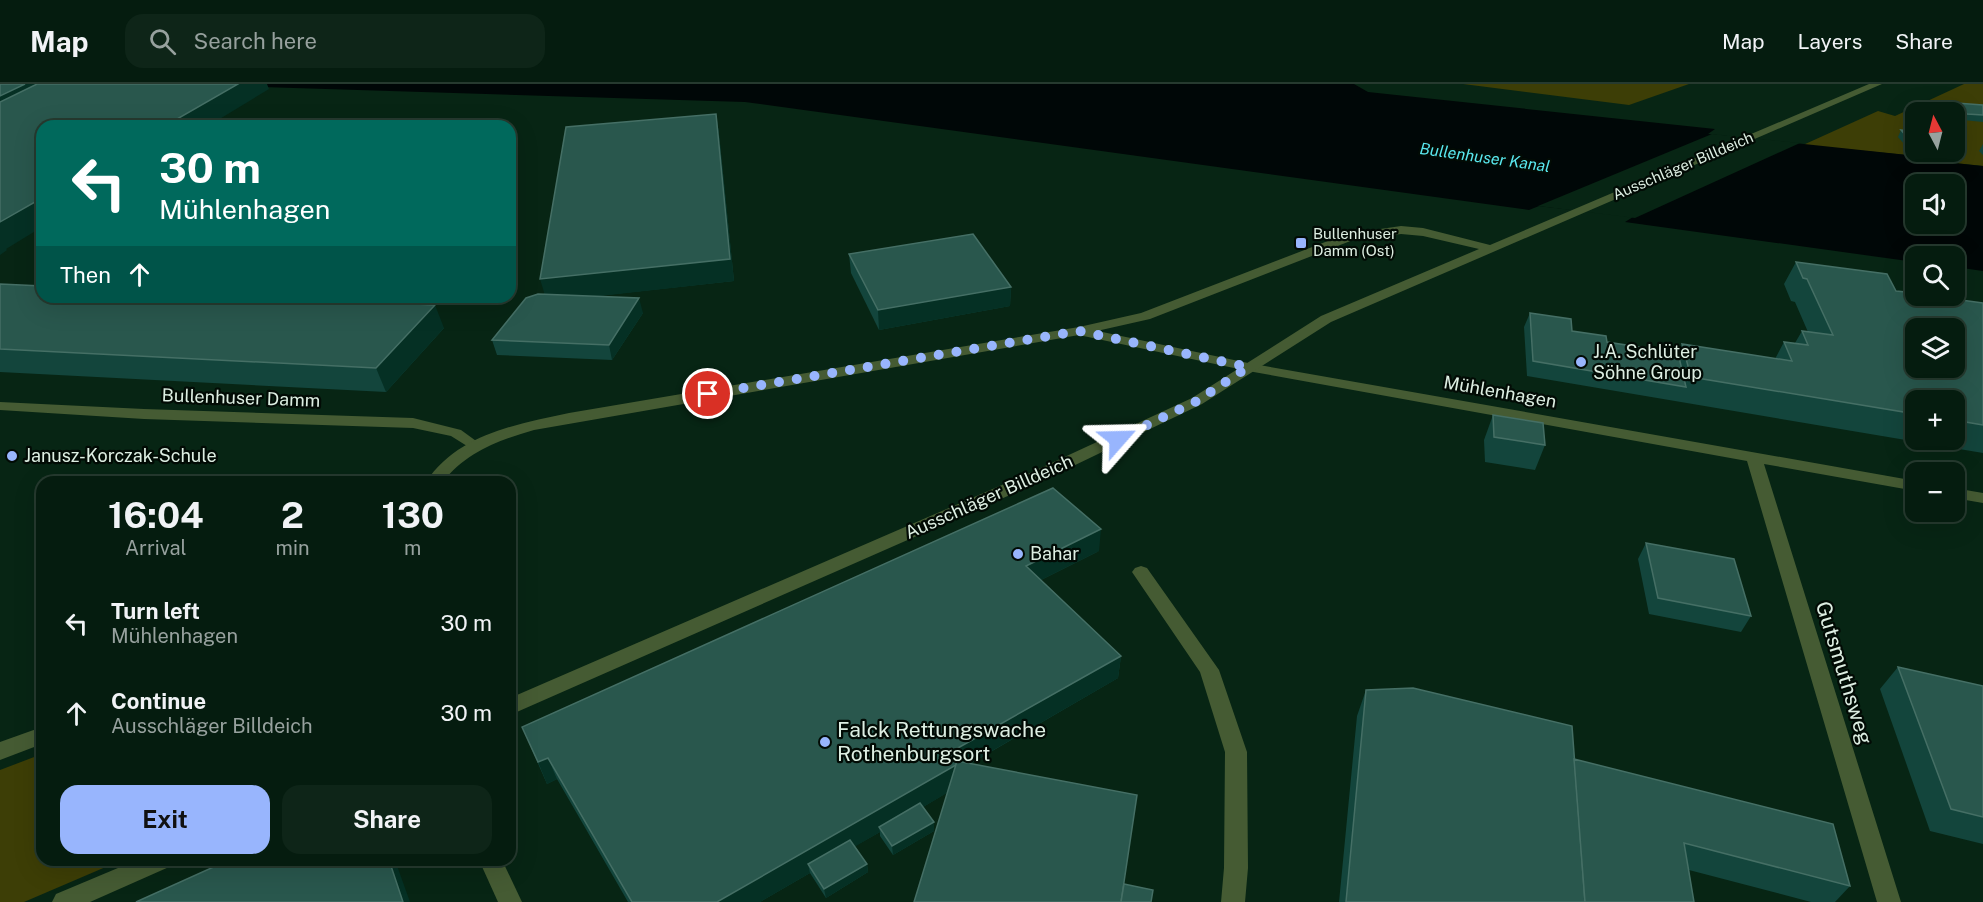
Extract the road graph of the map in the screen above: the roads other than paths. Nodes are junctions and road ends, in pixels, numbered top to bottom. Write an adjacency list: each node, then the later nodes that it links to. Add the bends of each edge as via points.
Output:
1 (1877, 84): 2 (street, Ausschläger Billdeich)
2 (1489, 248): 3 (street, via 1401,230 1350,237 1145,316); 4 (street, Ausschläger Billdeich, via 1326,319)
3 (1079, 331): 4 (street, Mühlenhagen); 6 (street, via 569,418 523,428)
4 (1248, 367): 7 (street, Mühlenhagen); 13 (street, Ausschläger Billdeich, via 1197,401 1038,476)
5 (0, 406): 6 (street, Bullenhuser Damm, via 413,423 456,433)
6 (475, 446): 8 (street, via 456,457)
7 (1754, 457): 9 (street, Mühlenhagen); 21 (street, Gutsmuthsweg)
8 (439, 476)
9 (1905, 484)
10 (1965, 495): 11 (street)
11 (1983, 498)
12 (1141, 572): 20 (street, via 1209,670 1236,752)
13 (516, 704)
14 (36, 737): 15 (street)
15 (0, 751)
16 (147, 866): 18 (street)
17 (494, 866): 19 (street)
18 (64, 902)
19 (510, 902)
20 (1233, 902)
21 (1888, 902)

